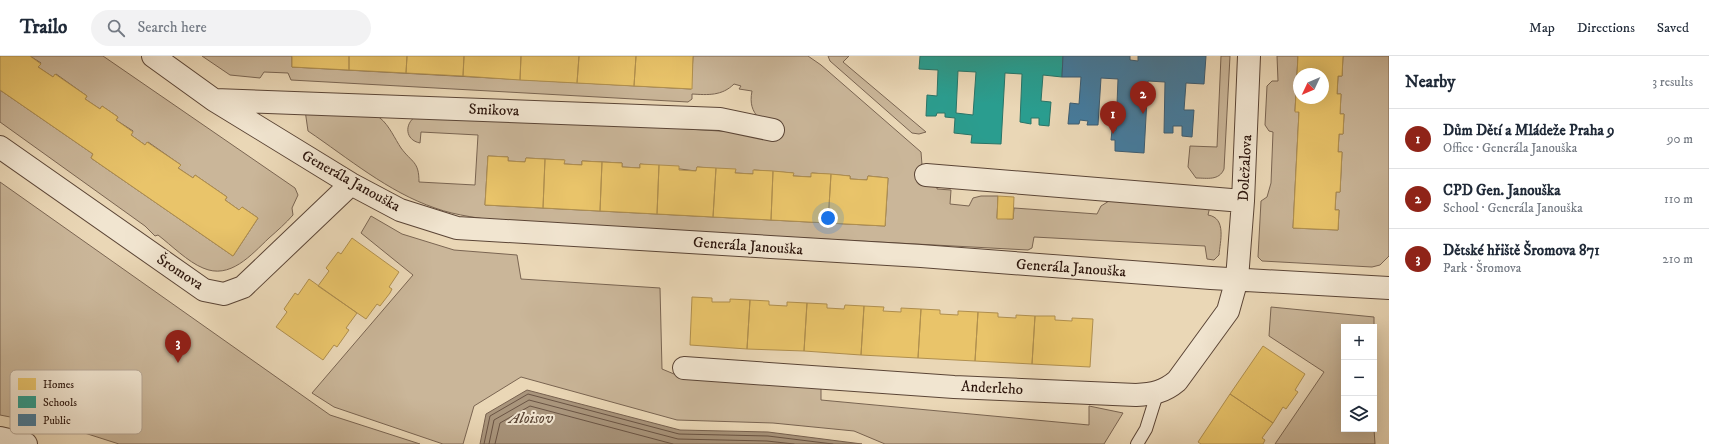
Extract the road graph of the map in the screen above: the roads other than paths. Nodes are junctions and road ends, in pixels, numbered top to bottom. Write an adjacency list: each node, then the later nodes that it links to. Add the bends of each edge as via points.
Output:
1 (153, 56): 3 (street, Generála Janouška)
2 (1249, 56): 8 (street, Doležalova)
3 (214, 100): 4 (street, Smikova, via 720,119); 7 (street, Generála Janouška)
4 (773, 130)
5 (0, 147): 7 (street, Šromova, via 204,290 224,294 243,287)
6 (926, 175): 8 (street)
7 (351, 184): 9 (street, Generála Janouška, via 400,210 457,228 921,256)
8 (1244, 201): 9 (street, Doležalova)
9 (1237, 279): 10 (street, Generála Janouška); 12 (street, via 1228,311 1177,381)
10 (1389, 288)
11 (684, 368): 12 (street, Anderleho, via 954,387)
12 (1157, 394): 15 (lane, via 1146,429)
13 (0, 438): 14 (street)
14 (26, 444)
15 (1137, 444)

